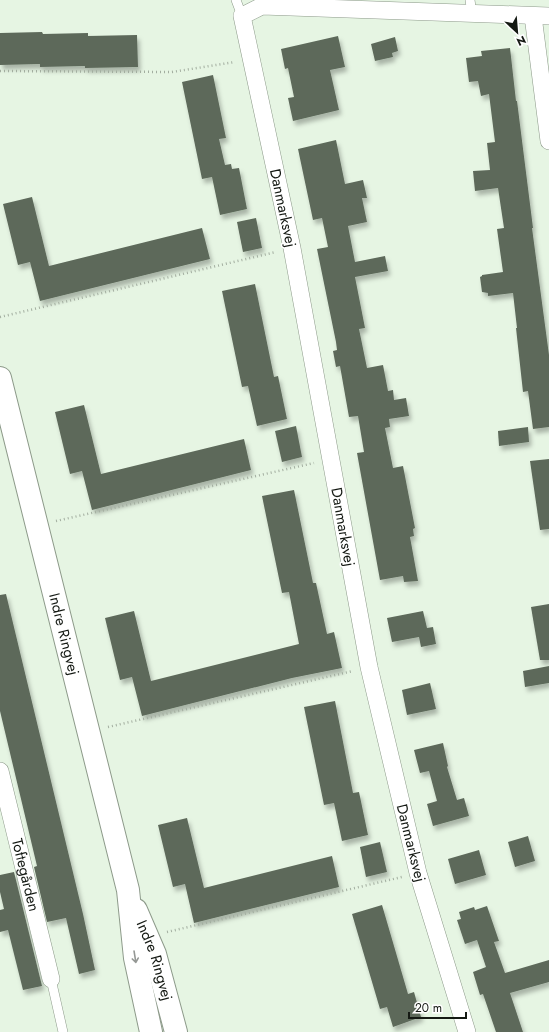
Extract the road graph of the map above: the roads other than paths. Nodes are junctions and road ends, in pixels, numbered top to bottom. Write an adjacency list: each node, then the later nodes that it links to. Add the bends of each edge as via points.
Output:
1 (236, 0): 4 (lane)
2 (263, 3): 3 (street); 4 (street)
3 (471, 7): 5 (street)
4 (242, 16): 14 (street, Danmarksvej, via 292,248 369,667 418,873)
5 (541, 16): 6 (street)
6 (549, 141)
7 (0, 378): 9 (main road, Indre Ringvej)
8 (0, 772): 10 (street, Toftegården)
9 (128, 890): 12 (main road, Indre Ringvej, one-way to 12, via 135,958); 13 (main road, Indre Ringvej, via 155,954)
10 (51, 979): 11 (lane)
11 (63, 1032)
12 (152, 1032)
13 (176, 1032)
14 (467, 1032)

